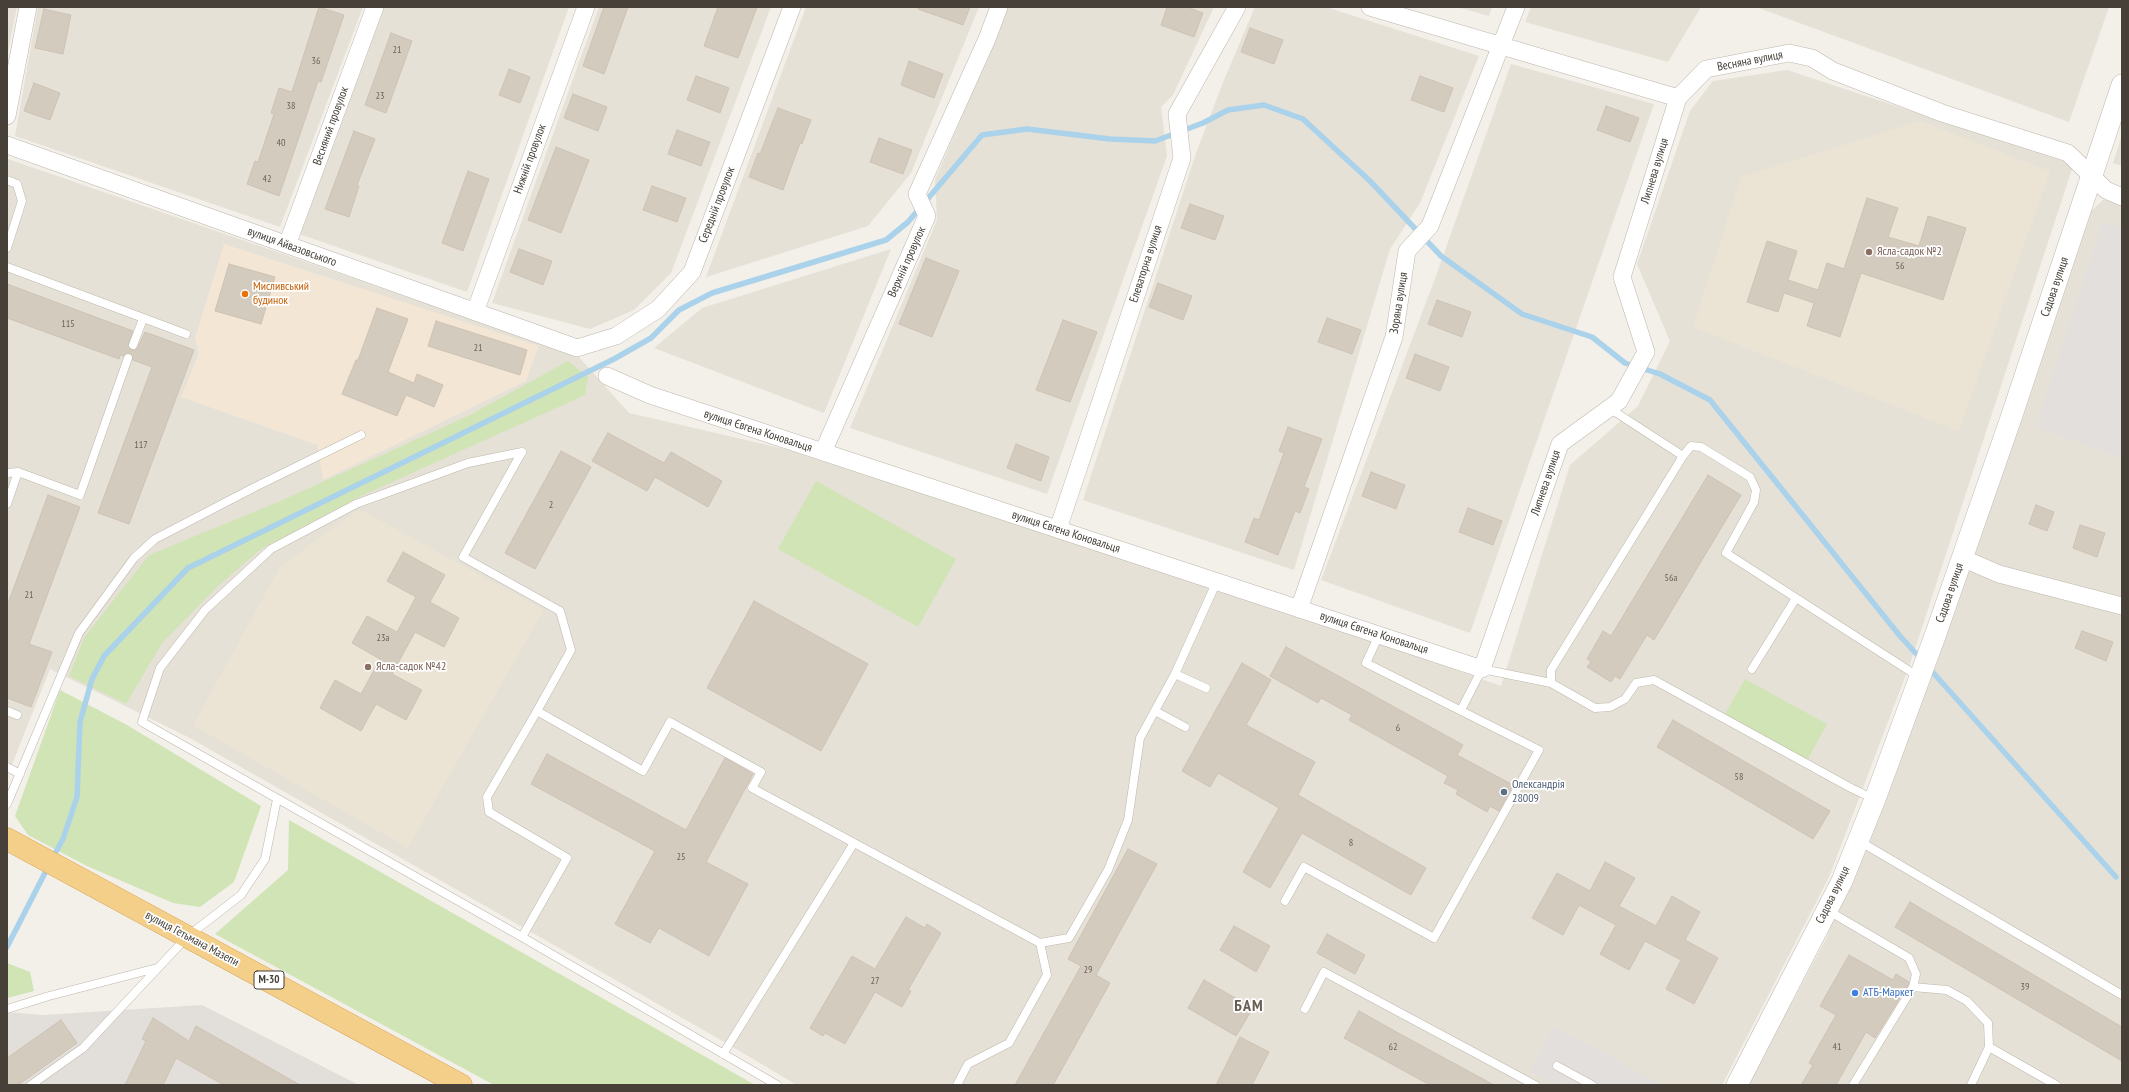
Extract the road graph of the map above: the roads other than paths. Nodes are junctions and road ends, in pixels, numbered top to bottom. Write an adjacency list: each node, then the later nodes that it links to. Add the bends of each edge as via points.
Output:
1 (28, 7): 12 (street)
2 (375, 7): 17 (street, Весняний провулок)
3 (586, 7): 20 (street, Нижній провулок)
4 (792, 7): 24 (street, Середній провулок, via 692,272 658,309 616,336)
5 (999, 7): 29 (street, Верхній провулок, via 917,194 927,216)
6 (1237, 7): 34 (street, Елеваторна вулиця, via 1177,114 1182,158)
7 (1370, 7): 9 (street)
8 (1516, 7): 9 (street, Зоряна вулиця)
9 (1501, 47): 11 (street); 39 (street, Зоряна вулиця, via 1430,226 1407,251 1394,337)
10 (2122, 85): 14 (street, Садова вулиця)
11 (1678, 98): 14 (street, Весняна вулиця, via 1706,69 1789,53 1812,58 1833,71 1942,113 2068,153); 27 (street, Липнева вулиця, via 1622,277 1646,352)
12 (7, 116)
13 (7, 145): 17 (street, вулиця Айвазовського)
14 (2093, 176): 16 (street, Весняна вулиця, via 2106,190); 35 (street, Садова вулиця)
15 (7, 180): 18 (lane, via 17,184 22,201)
16 (2122, 197)
17 (287, 245): 20 (street, вулиця Айвазовського)
18 (7, 248)
19 (7, 267): 21 (lane)
20 (475, 312): 24 (street, вулиця Айвазовського)
21 (143, 319): 22 (lane); 23 (lane)
22 (186, 334)
23 (133, 345)
24 (577, 348)
25 (128, 358): 31 (lane, via 80,495)
26 (607, 376): 29 (street, вулиця Євгена Коновальця, via 650,395)
27 (1614, 405): 30 (lane); 41 (street, Липнева вулиця, via 1560,444)
28 (361, 435): 54 (lane, via 155,540 134,558 79,632)
29 (823, 452): 34 (street, вулиця Євгена Коновальця)
30 (1683, 456): 37 (lane, via 1691,446 1702,447 1750,476 1756,490 1754,502 1726,552); 45 (lane, via 1551,670)
31 (18, 472): 32 (lane); 33 (lane)
32 (7, 474)
33 (7, 504)
34 (1058, 529): 36 (street, вулиця Євгена Коновальця)
35 (1962, 558): 38 (street, via 1999,574); 44 (street, Садова вулиця)
36 (1217, 581): 39 (street, вулиця Євгена Коновальця); 43 (lane)
37 (1796, 598): 42 (lane); 44 (lane)
38 (2122, 606)
39 (1299, 609): 40 (street, вулиця Євгена Коновальця)
40 (1379, 635): 41 (street, вулиця Євгена Коновальця); 47 (lane, via 1366,663)
41 (1482, 669): 45 (lane); 47 (lane)
42 (1752, 669)
43 (1175, 674): 46 (lane); 50 (lane)
44 (1921, 674): 56 (street, Садова вулиця)
45 (1551, 683): 56 (lane, via 1595,708 1610,707 1625,699 1636,683 1654,680)
46 (1206, 688)
47 (1461, 710): 61 (lane, via 1539,750 1434,938 1304,867)
48 (7, 711): 51 (lane)
49 (537, 711): 55 (lane, via 570,650 560,611 463,557 522,452 468,463 356,504 271,549 205,610 160,668 142,722); 60 (lane, via 643,771 670,722 761,772 752,788); 64 (lane, via 487,797 489,812 567,858)
50 (1155, 711): 52 (lane); 65 (lane, via 1140,738 1128,820 1108,870 1069,938)
51 (17, 715)
52 (1185, 727)
53 (7, 767): 54 (lane)
54 (20, 774): 57 (lane)
55 (277, 799): 63 (lane, via 265,859 240,895); 64 (lane)
56 (1874, 799): 58 (street, Садова вулиця)
57 (7, 804)
58 (1858, 840): 62 (street, Садова вулиця, via 1842,881); 68 (lane)
59 (14, 843): 63 (highway, вулиця Гетьмана Мазепи / М-30)
60 (854, 843): 65 (lane); 72 (lane)
61 (1285, 901)
62 (1827, 909): 67 (lane, via 1909,958 1916,974); 80 (street, Садова вулиця)
63 (188, 936): 66 (lane); 75 (highway, вулиця Гетьмана Мазепи / М-30)
64 (522, 937): 72 (lane)
65 (1040, 943): 77 (lane, via 1047,975 1009,1043 968,1064)
66 (158, 968): 69 (lane); 74 (lane, via 83,1048)
67 (1913, 986): 71 (lane, via 1947,990 1967,1001 1988,1023); 81 (lane)
68 (2122, 994)
69 (7, 1009)
70 (1305, 1009): 78 (lane, via 1324,972)
71 (1989, 1047): 82 (lane); 83 (lane)
72 (723, 1054): 76 (lane)
73 (1557, 1066): 79 (lane)
74 (31, 1085)
75 (461, 1085)
76 (777, 1085)
77 (957, 1085)
78 (1535, 1085)
79 (1592, 1085)
80 (1737, 1085)
81 (1854, 1085)
82 (1971, 1085)
83 (2056, 1085)

